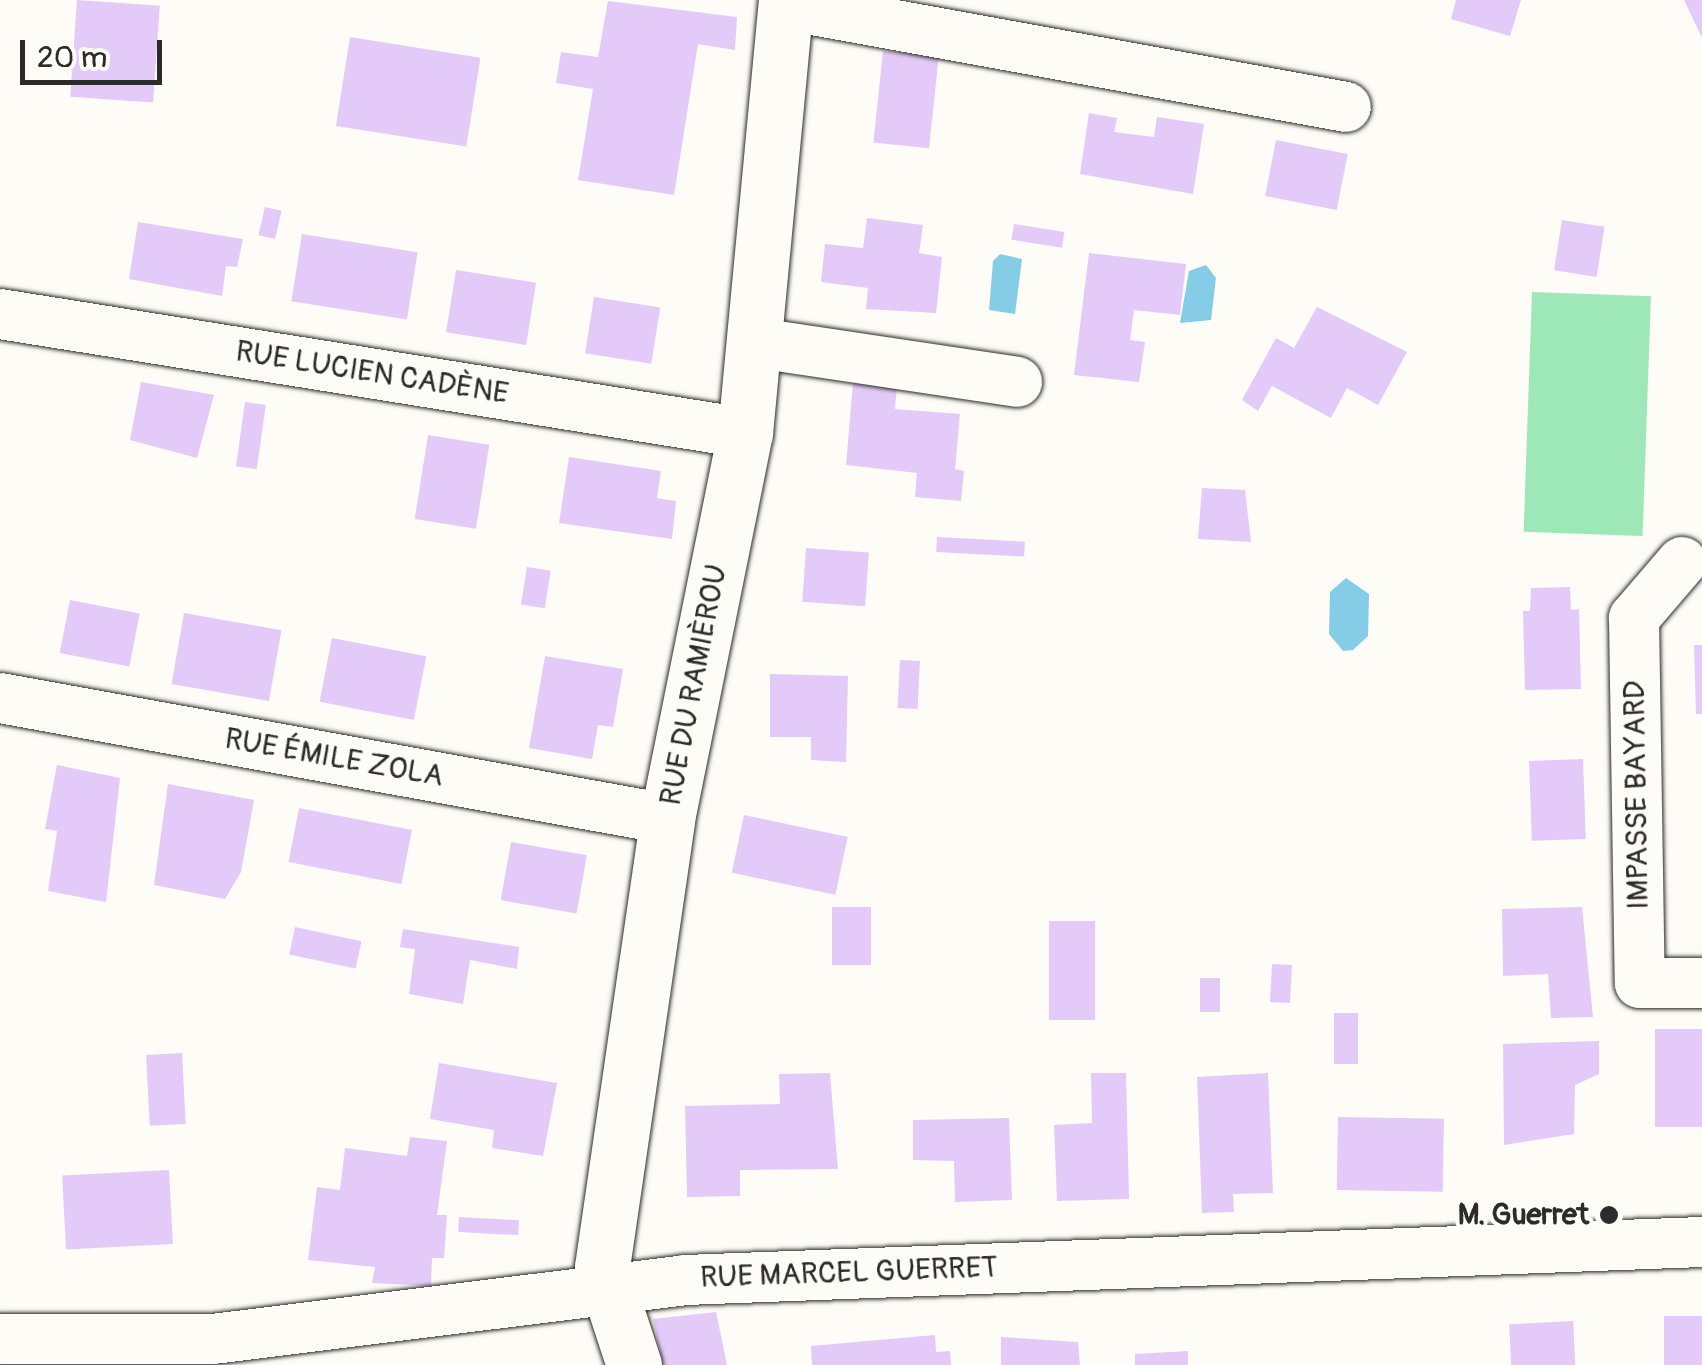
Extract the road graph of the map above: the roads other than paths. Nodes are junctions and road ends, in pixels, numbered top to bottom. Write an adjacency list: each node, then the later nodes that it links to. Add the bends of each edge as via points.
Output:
1 (785, 3): 2 (street); 4 (street, RUE DU RAMIÈROU)
2 (1346, 107)
3 (0, 314): 6 (street, RUE LUCIEN CADÈNE)
4 (756, 342): 5 (street); 6 (street, RUE DU RAMIÈROU)
5 (1018, 382)
6 (744, 432): 9 (street, RUE DU RAMIÈROU)
7 (1682, 562): 10 (street, IMPASSE BAYARD, via 1634,618 1640,983)
8 (0, 698): 9 (street, RUE ÉMILE ZOLA)
9 (667, 819): 12 (street, RUE DU RAMIÈROU, via 602,1267)
10 (1702, 982)
11 (1702, 1242): 12 (street, RUE MARCEL GUERRET, via 685,1280)
12 (610, 1289): 13 (street, RUE MARCEL GUERRET, via 213,1339); 14 (street, RUE DU RAMIÈROU)
13 (0, 1339)
14 (634, 1365)

